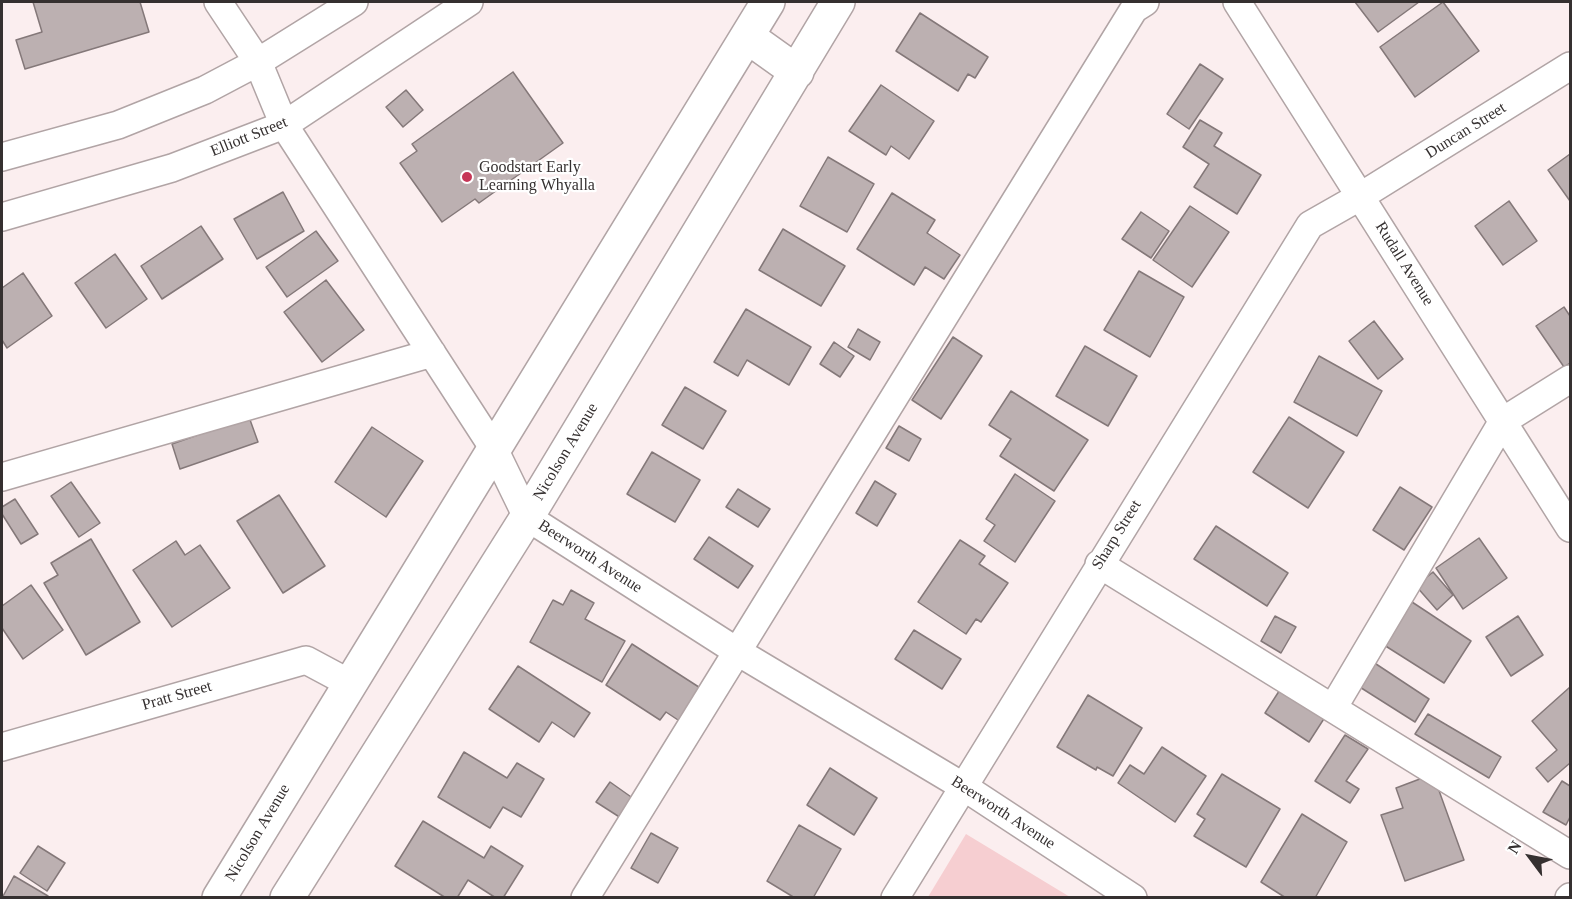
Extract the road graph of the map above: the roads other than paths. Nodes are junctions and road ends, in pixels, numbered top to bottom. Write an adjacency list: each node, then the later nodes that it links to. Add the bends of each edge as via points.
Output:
1 (218, 2): 9 (street, Beerworth Avenue)
2 (354, 2): 9 (street)
3 (469, 2): 12 (street, Elliott Street)
4 (768, 2): 8 (main road, Nicolson Avenue)
5 (838, 2): 11 (main road, Nicolson Avenue)
6 (1145, 2): 24 (street, via 1134,9)
7 (1237, 2): 14 (street, Rudall Avenue)
8 (748, 37): 11 (main road); 19 (main road, Nicolson Avenue)
9 (258, 62): 12 (street, Beerworth Avenue); 13 (street, via 205,90 118,125)
10 (1570, 66): 14 (street, Duncan Street)
11 (797, 72): 21 (main road, Nicolson Avenue)
12 (284, 125): 15 (street, Elliott Street, via 171,168); 16 (street, Beerworth Avenue)
13 (2, 157)
14 (1361, 196): 18 (street, Rudall Avenue); 23 (street, Sharp Street, via 1310,225)
15 (2, 217)
16 (432, 353): 19 (street, Beerworth Avenue); 20 (street)
17 (1570, 379): 18 (street)
18 (1503, 421): 22 (street, Rudall Avenue); 26 (street)
19 (494, 449): 21 (street, Beerworth Avenue); 25 (main road, Nicolson Avenue)
20 (2, 477)
21 (527, 517): 24 (street, Beerworth Avenue); 31 (main road, Nicolson Avenue)
22 (1570, 528)
23 (1099, 564): 26 (street); 28 (street, Sharp Street)
24 (738, 652): 28 (street, Beerworth Avenue); 32 (street)
25 (350, 682): 27 (street, Pratt Street, via 306,660); 30 (main road, Nicolson Avenue)
26 (1333, 708): 29 (street)
27 (2, 747)
28 (963, 787): 33 (street, Sharp Street); 34 (street, Beerworth Avenue)
29 (1570, 855)
30 (219, 897)
31 (287, 897)
32 (585, 897)
33 (896, 897)
34 (1133, 897)

